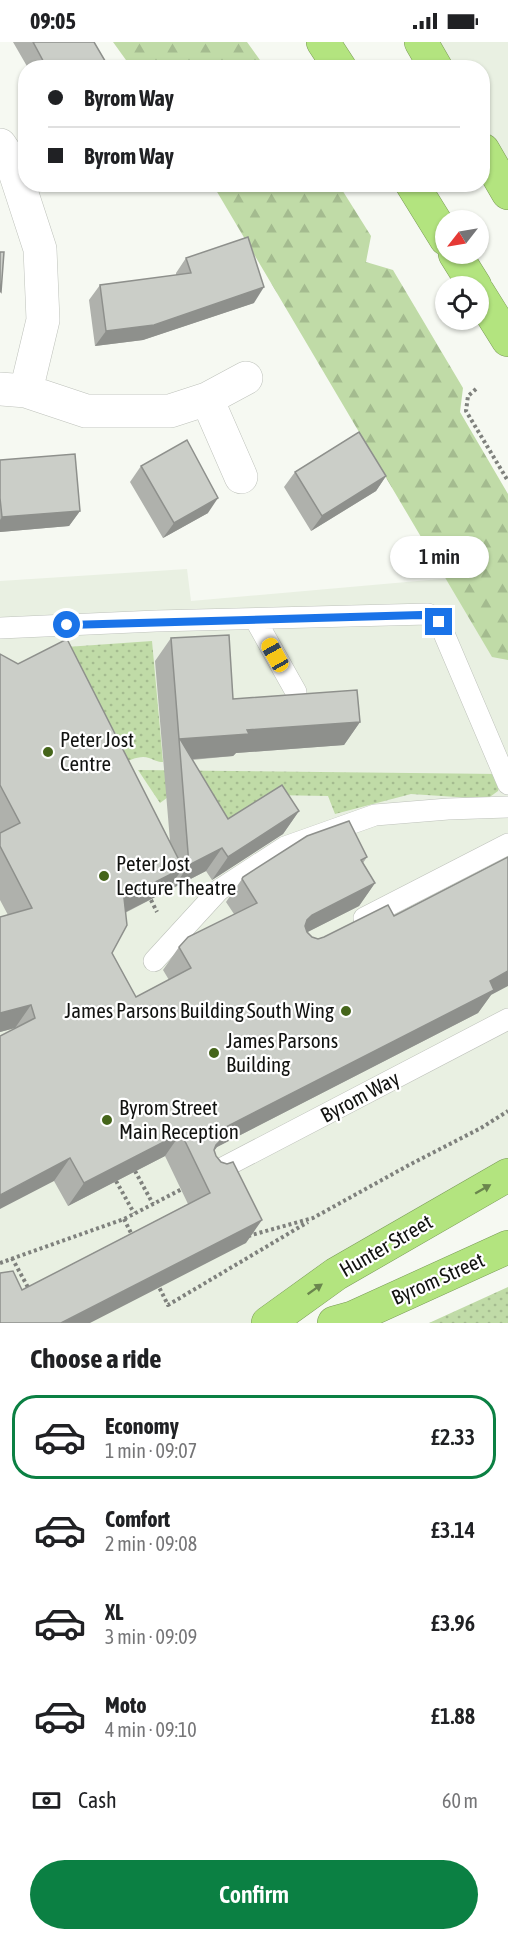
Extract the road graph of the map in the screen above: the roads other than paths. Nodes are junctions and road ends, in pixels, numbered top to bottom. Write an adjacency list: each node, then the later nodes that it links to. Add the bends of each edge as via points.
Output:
1 (323, 42): 3 (highway)
2 (421, 42): 4 (highway)
3 (335, 60)
4 (431, 60)
5 (0, 145): 7 (street)
6 (490, 162): 10 (highway)
7 (18, 181)
8 (21, 192): 15 (street, via 40,249 43,320)
9 (417, 192): 11 (highway)
10 (508, 193)
11 (435, 221)
12 (489, 310): 13 (highway)
13 (508, 340)
14 (246, 378): 16 (street)
15 (13, 390): 16 (street, via 86,411 170,411)
16 (207, 399): 17 (street)
17 (241, 477)
18 (255, 619): 19 (lane); 20 (lane); 21 (lane, via 434,617)
19 (0, 628)
20 (296, 692)
21 (508, 784)
22 (508, 807): 25 (lane, via 375,815 285,847 219,890)
23 (508, 844): 24 (lane)
24 (343, 928)
25 (154, 961)
26 (508, 1019): 27 (lane, Byrom Way)
27 (212, 1174)
28 (508, 1175): 30 (highway, Hunter Street, one-way to 28, via 336,1274)
29 (508, 1247): 31 (highway, Byrom Street)
30 (268, 1323)
31 (334, 1323)

